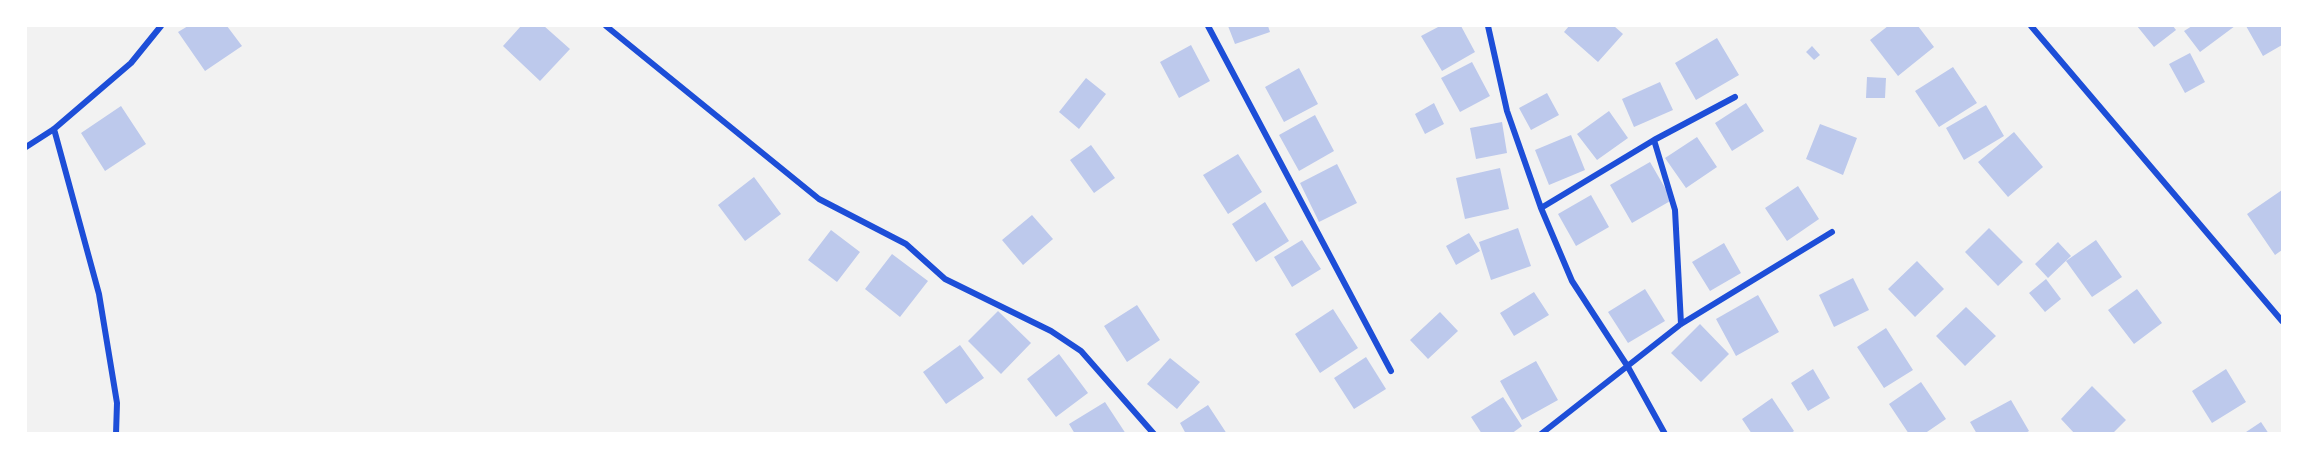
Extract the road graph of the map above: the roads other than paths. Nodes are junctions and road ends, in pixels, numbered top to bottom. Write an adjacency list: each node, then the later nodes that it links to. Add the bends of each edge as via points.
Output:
1 (160, 26): 7 (street, via 131,63)
2 (606, 26): 17 (street, via 819,199 906,244 945,279 1051,331 1081,351)
3 (1208, 26): 15 (street)
4 (1488, 26): 10 (street, via 1507,111)
5 (2031, 26): 12 (street)
6 (1735, 97): 8 (street)
7 (54, 129): 9 (street); 16 (street, via 99,294 117,403)
8 (1654, 140): 10 (street); 13 (street, via 1675,210)
9 (26, 147)
10 (1541, 208): 14 (street, via 1572,281)
11 (1832, 232): 13 (street)
12 (2283, 321)
13 (1681, 324): 14 (street)
14 (1628, 367): 18 (street); 19 (street)
15 (1391, 371)
16 (116, 434)
17 (1154, 434)
18 (1541, 434)
19 (1665, 434)

